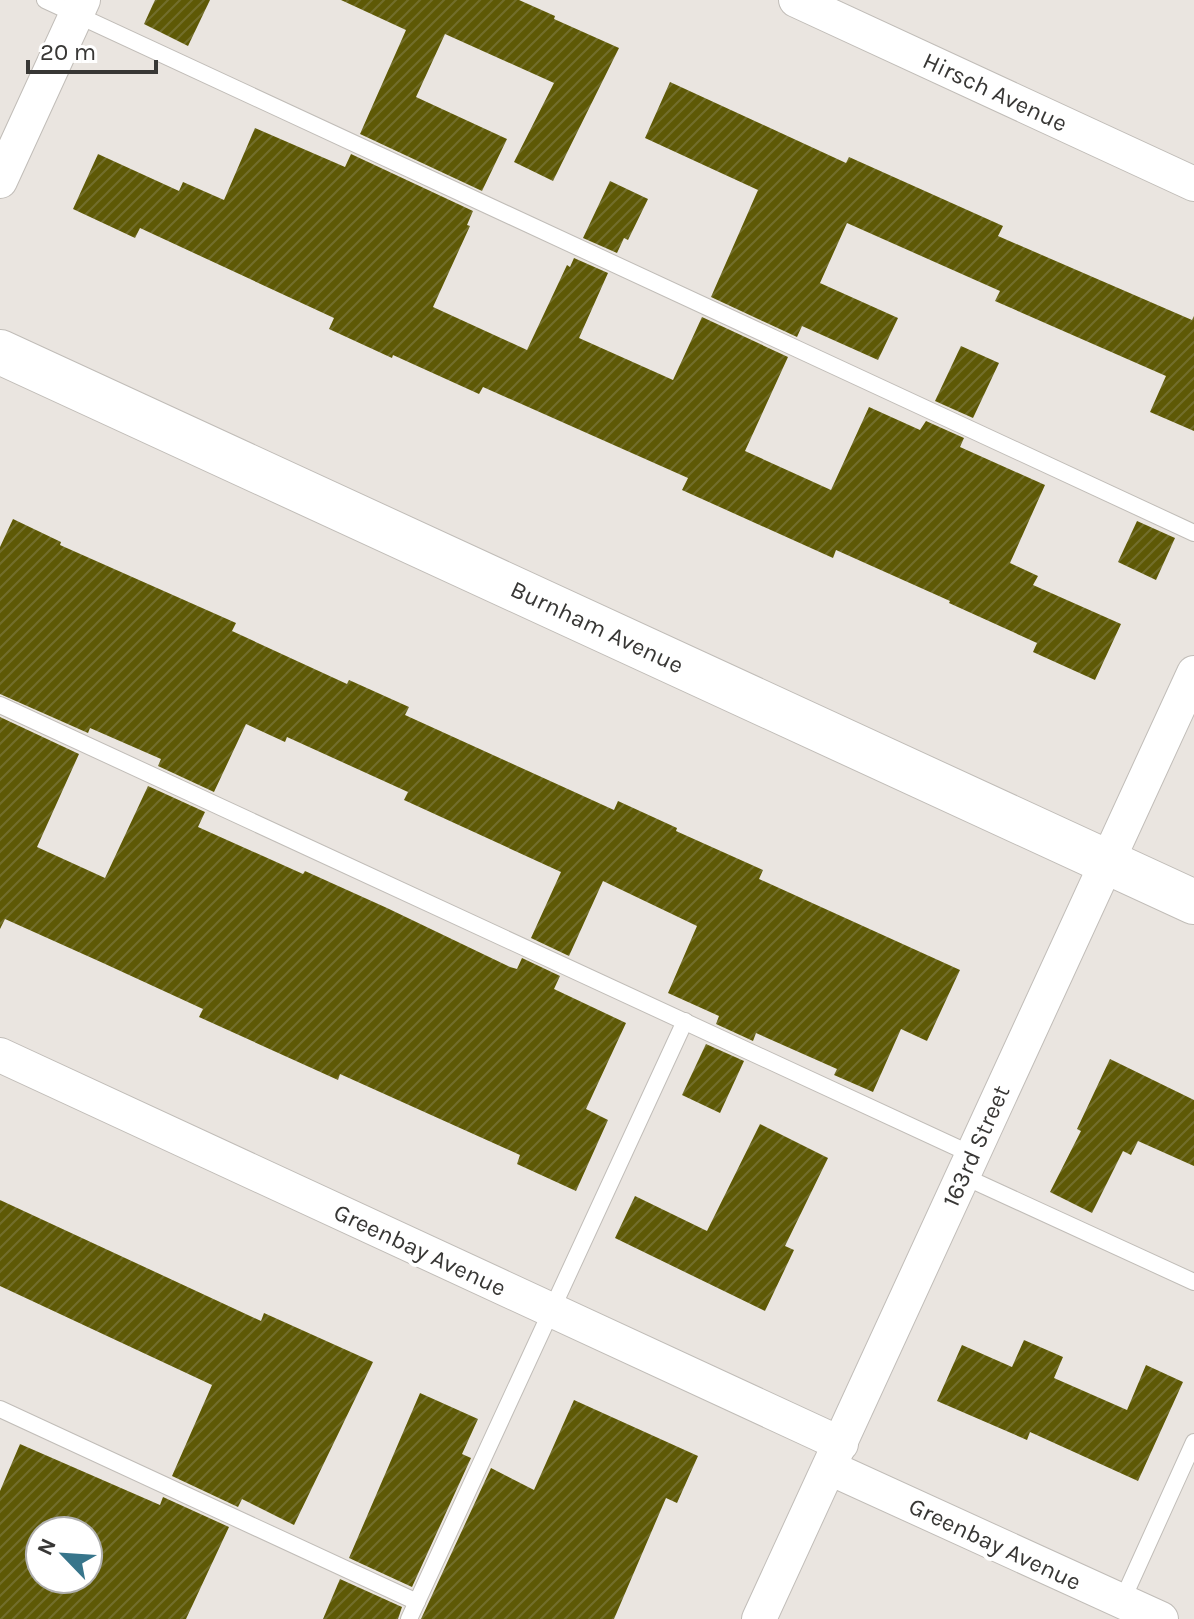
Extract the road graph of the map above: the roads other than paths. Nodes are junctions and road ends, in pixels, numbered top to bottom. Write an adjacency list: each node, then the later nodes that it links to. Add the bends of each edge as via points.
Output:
1 (45, 0): 3 (lane)
2 (796, 0): 5 (street, Hirsch Avenue)
3 (79, 7): 4 (street); 7 (lane)
4 (0, 181)
5 (1194, 184)
6 (0, 352): 10 (main road, Burnham Avenue)
7 (1194, 533)
8 (1194, 673): 10 (street, 163rd Street)
9 (0, 705): 12 (lane)
10 (1106, 861): 11 (main road, Burnham Avenue); 14 (street, 163rd Street)
11 (1194, 902)
12 (685, 1021): 14 (lane); 16 (lane)
13 (0, 1055): 16 (street, Greenbay Avenue)
14 (968, 1165): 15 (lane); 19 (street, 163rd Street)
15 (1194, 1282)
16 (551, 1311): 19 (street, Greenbay Avenue); 21 (lane)
17 (0, 1409): 21 (lane)
18 (1194, 1442): 20 (lane)
19 (835, 1456): 20 (street, Greenbay Avenue); 23 (street, 163rd Street)
20 (1122, 1601): 24 (street, Greenbay Avenue)
21 (417, 1602): 22 (lane)
22 (409, 1619)
23 (759, 1619)
24 (1161, 1619)

